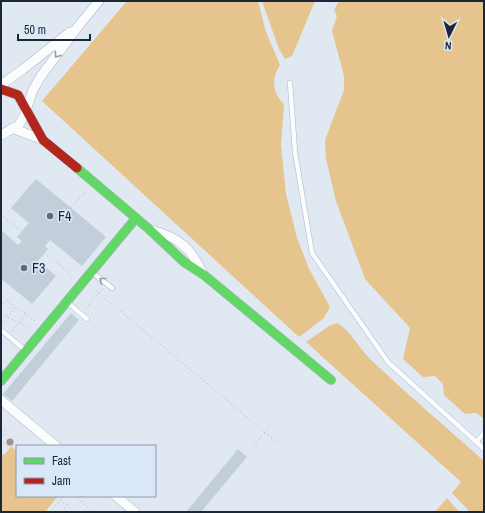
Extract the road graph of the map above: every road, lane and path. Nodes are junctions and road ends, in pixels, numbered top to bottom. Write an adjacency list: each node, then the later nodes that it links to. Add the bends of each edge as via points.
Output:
1 (99, 1): 2 (street)
2 (80, 24): 4 (street); 6 (street, one-way to 6, via 35,85)
3 (290, 83): 47 (lane, via 295,152 312,253 388,362)
4 (1, 85)
5 (1, 89): 6 (street, via 16,93)
6 (26, 111): 8 (street, via 21,122); 10 (street)
7 (1, 127): 8 (street)
8 (11, 128): 9 (street); 10 (street)
9 (1, 135)
10 (43, 140): 11 (street)
11 (93, 182): 12 (path); 14 (street)
12 (71, 208)
13 (1, 215): 15 (path)
14 (136, 218): 17 (street); 39 (street, via 184,262 204,275)
15 (22, 232)
16 (44, 253): 18 (path, via 66,270 73,279 77,274)
17 (92, 272): 18 (street); 19 (lane, one-way to 17)
18 (85, 282): 21 (path); 22 (street)
19 (106, 284): 20 (lane); 21 (path)
20 (112, 288)
21 (98, 293): 25 (path); 44 (path)
22 (67, 303): 30 (lane); 38 (street)
23 (1, 307): 24 (path, via 7,300)
24 (16, 307): 27 (path); 28 (path)
25 (86, 308)
26 (1, 314): 28 (path)
27 (26, 314): 31 (path); 32 (path)
28 (8, 317): 32 (path); 33 (path)
29 (40, 317): 31 (path)
30 (86, 319)
31 (36, 322): 34 (path)
32 (19, 323): 34 (path); 36 (path)
33 (1, 325)
34 (30, 328): 37 (path)
35 (1, 330): 36 (lane)
36 (8, 335): 37 (lane)
37 (18, 344): 38 (lane)
38 (27, 352): 40 (street)
39 (331, 380)
40 (1, 381)
41 (1, 400): 49 (street)
42 (274, 422): 44 (path)
43 (1, 426): 46 (path, via 5,428)
44 (266, 432): 48 (path); 50 (path)
45 (484, 433): 47 (lane)
46 (1, 440): 51 (path, via 10,448 12,445)
47 (476, 442): 52 (lane)
48 (278, 443)
49 (55, 445)
50 (254, 446)
51 (16, 448)
52 (484, 449)
53 (63, 497): 56 (path)
54 (76, 497): 59 (path)
55 (117, 497): 60 (street)
56 (60, 500): 57 (path); 58 (path, via 67,505)
57 (50, 512)
58 (62, 512)
59 (94, 512)
60 (135, 512)

